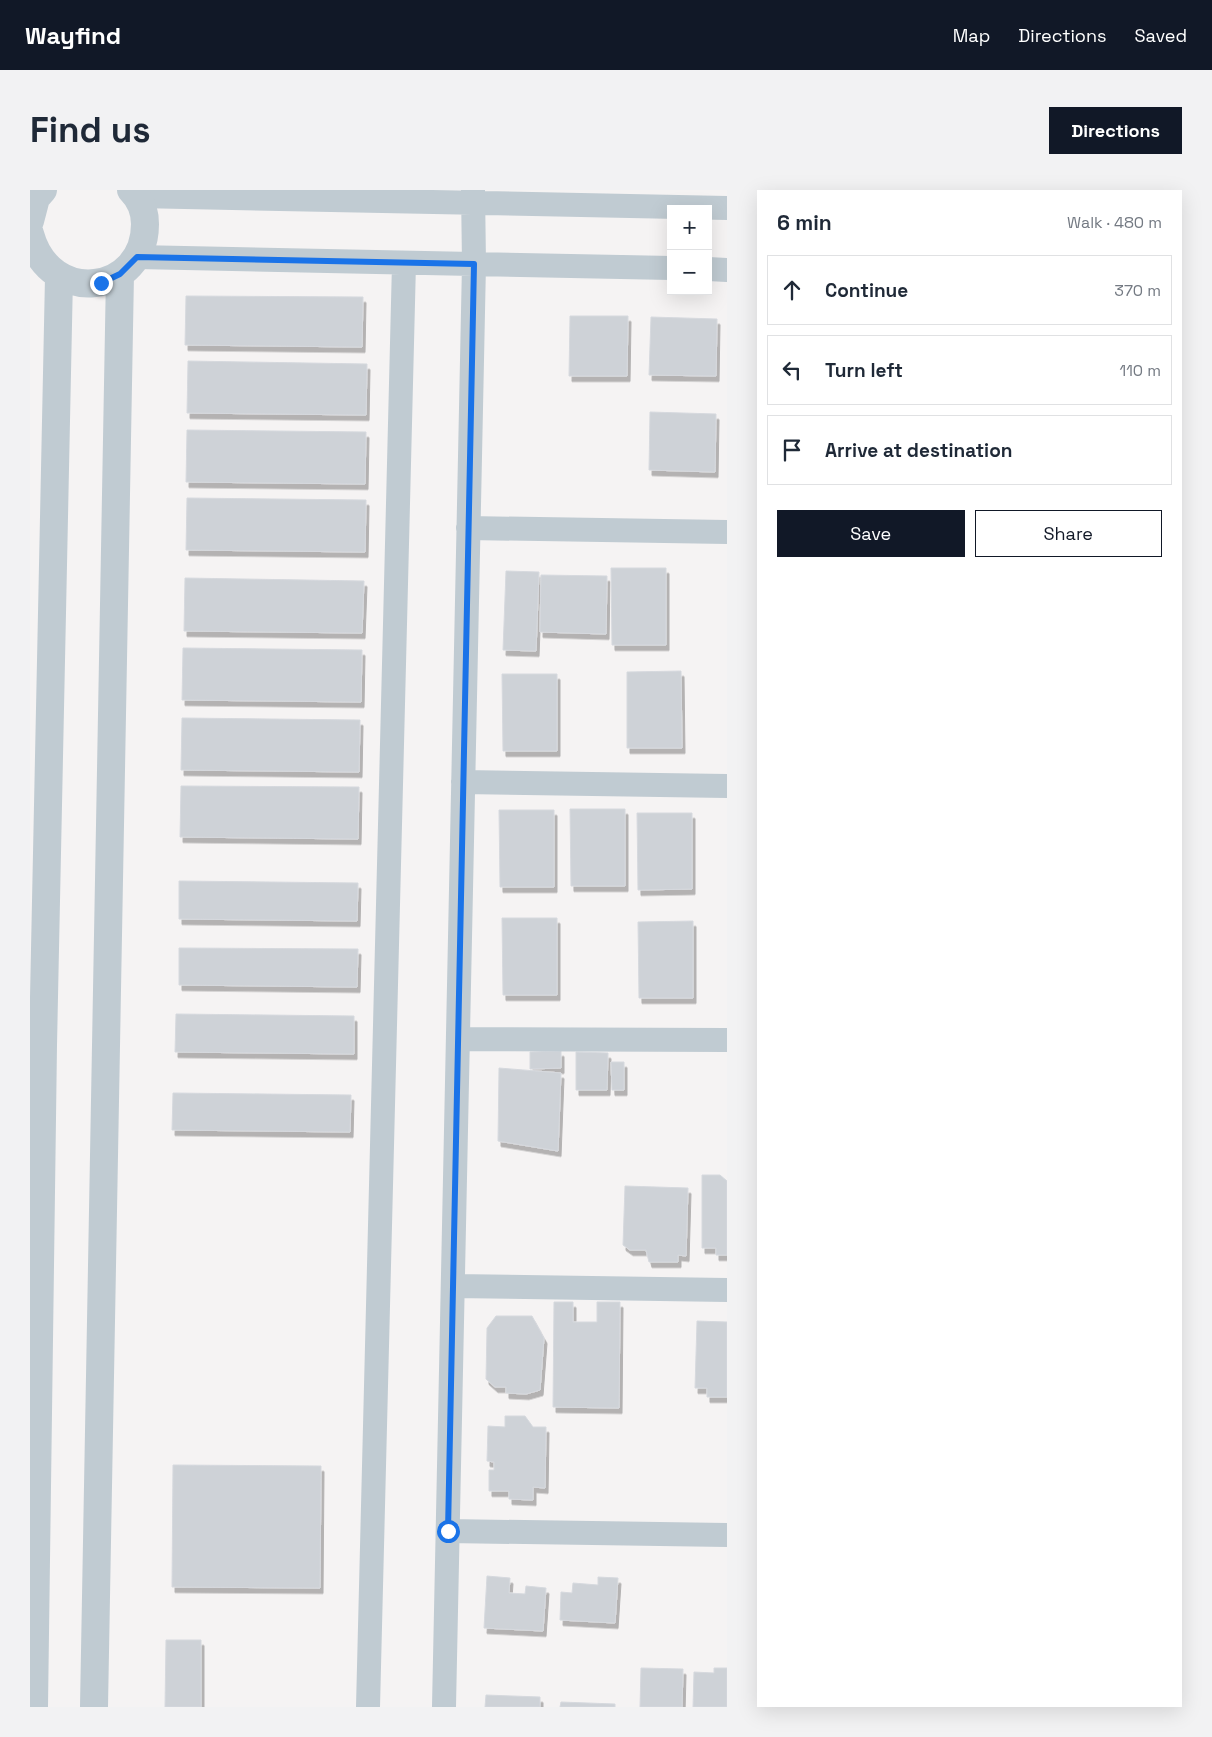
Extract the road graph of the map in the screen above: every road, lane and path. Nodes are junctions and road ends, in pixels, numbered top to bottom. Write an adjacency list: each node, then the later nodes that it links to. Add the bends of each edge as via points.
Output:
1 (134, 193): 2 (street); 7 (street, via 145,216 145,237)
2 (473, 196): 3 (street); 6 (street)
3 (727, 208)
4 (31, 244): 11 (street, via 44,265)
5 (404, 263): 6 (street); 7 (street); 24 (street)
6 (474, 264): 8 (street); 12 (street)
7 (129, 266): 11 (street, via 101,283 80,284); 23 (street)
8 (667, 268)
9 (712, 269): 10 (street)
10 (727, 270)
11 (60, 277): 22 (street, via 43,1045)
12 (468, 528): 13 (street); 14 (street)
13 (727, 532)
14 (463, 782): 15 (street); 16 (street)
15 (727, 786)
16 (458, 1039): 17 (street); 18 (street)
17 (727, 1040)
18 (452, 1286): 19 (street); 20 (street)
19 (727, 1290)
20 (448, 1531): 21 (street); 25 (street)
21 (727, 1535)
22 (34, 1707)
23 (94, 1707)
24 (368, 1707)
25 (444, 1707)

